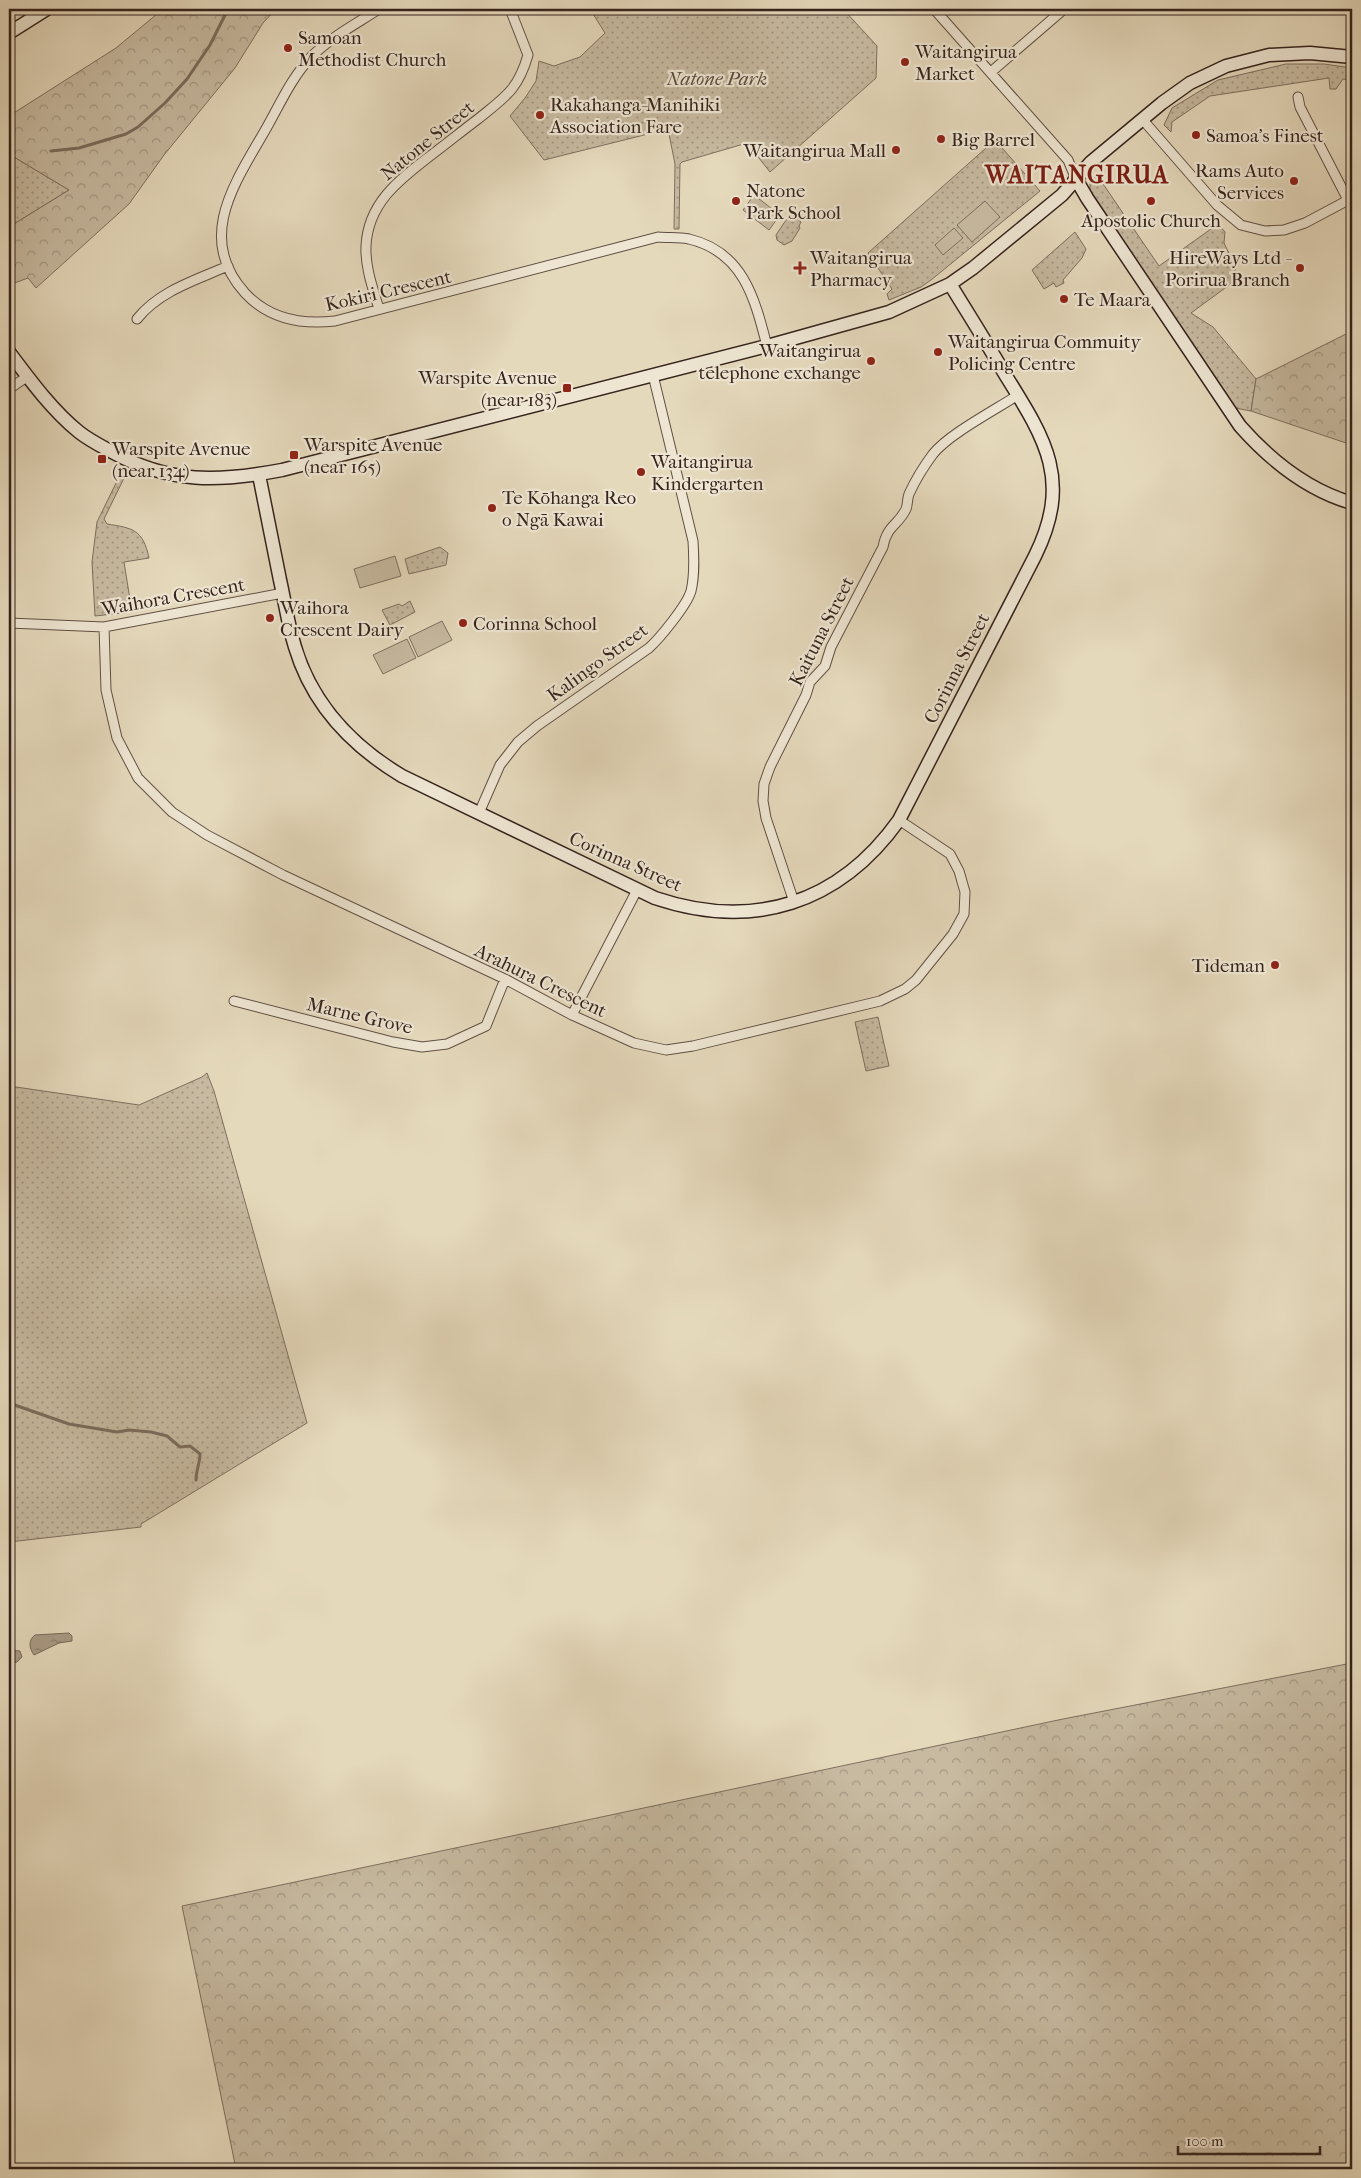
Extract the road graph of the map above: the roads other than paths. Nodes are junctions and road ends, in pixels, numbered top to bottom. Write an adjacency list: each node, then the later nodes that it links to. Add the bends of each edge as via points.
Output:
1 (48, 9): 6 (main road)
2 (379, 9): 13 (street, Kokiri Crescent, via 323,45 296,76 228,199 221,242)
3 (510, 9): 15 (street, Natone Street, via 528,55 517,84 498,103 398,182 374,213 366,248)
4 (934, 9): 8 (street)
5 (1064, 9): 8 (street)
6 (9, 33)
7 (1352, 57): 10 (main road, via 1298,53 1239,62 1190,83)
8 (990, 72): 11 (street, via 1068,160)
9 (1298, 97): 12 (street, via 1300,107)
10 (1143, 120): 11 (main road); 12 (street, via 1217,205 1241,224 1265,232 1284,230)
11 (1076, 179): 14 (main road, via 1062,195); 24 (main road, via 1240,426 1256,445 1292,474 1327,494)
12 (1350, 199)
13 (228, 266): 15 (street, Kokiri Crescent, via 239,286 252,300 283,318 316,323); 16 (street, via 163,295 145,308)
14 (950, 284): 17 (main road, via 889,312); 22 (main road, Corinna Street)
15 (379, 309): 17 (street, Kokiri Crescent, via 658,237 689,239 724,256 744,279 754,297)
16 (137, 319)
17 (767, 346): 19 (main road)
18 (9, 352): 20 (main road)
19 (653, 375): 23 (main road); 28 (street, Kalingo Street, via 693,541 690,593 649,648 518,742 500,765)
20 (28, 376): 21 (street); 23 (main road, via 59,414 80,433 129,462 191,478 233,479)
21 (9, 389)
22 (1018, 396): 29 (main road, Corinna Street, via 1040,432 1050,463 1053,493 1048,525); 31 (street, Kaituna Street, via 944,443 926,464 908,496 907,507 885,537 825,666 810,682 770,767 764,784 764,810)
23 (259, 475): 25 (main road, Corinna Street)
24 (1352, 503)
25 (283, 593): 27 (street, Waihora Crescent); 28 (main road, Corinna Street, via 301,664 315,693 350,738 381,763)
26 (9, 623): 27 (street, Waihora Crescent)
27 (104, 627): 32 (street, Arahura Crescent, via 106,690 117,738 138,778 172,812 283,875)
28 (479, 813): 30 (main road, Corinna Street)
29 (899, 820): 31 (main road, Corinna Street, via 872,853 848,875 820,892); 34 (street, Arahura Crescent, via 950,854 965,892 964,914 953,934 905,990 880,1001 666,1050 634,1043)
30 (637, 890): 31 (main road, Corinna Street, via 675,905 721,912 760,910); 34 (street)
31 (794, 902)
32 (505, 979): 33 (street, Marne Grove, via 486,1026 447,1044 430,1046 393,1042); 34 (street, Arahura Crescent)
33 (234, 1001)
34 (572, 1015)

